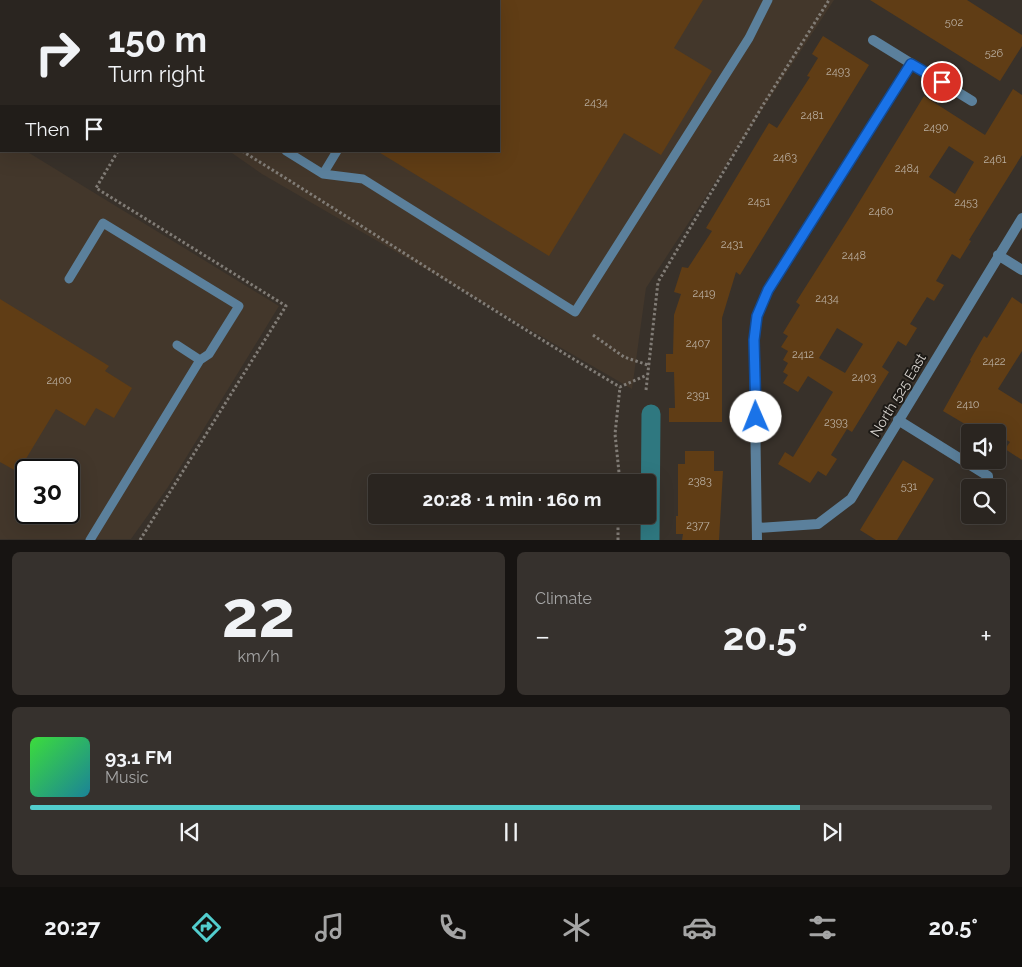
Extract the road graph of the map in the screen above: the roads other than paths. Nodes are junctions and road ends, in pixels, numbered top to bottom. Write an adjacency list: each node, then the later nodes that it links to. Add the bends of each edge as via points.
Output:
1 (768, 0): 7 (lane, via 748,38 575,312 363,180)
2 (873, 40): 3 (street)
3 (911, 64): 4 (street); 16 (street, via 768,290 760,308 754,340)
4 (972, 101)
5 (288, 152): 7 (lane)
6 (336, 152): 7 (lane)
7 (323, 174)
8 (1022, 218): 9 (street, North 525 East)
9 (998, 255): 10 (street); 14 (street, North 525 East)
10 (1022, 270)
11 (69, 279): 13 (lane, via 103,223 239,306 209,354)
12 (177, 345): 13 (lane)
13 (200, 360): 17 (lane)
14 (898, 420): 15 (street, via 988,476); 16 (street, North 525 East, via 851,499 818,524)
15 (988, 479)
16 (757, 528): 18 (street)
17 (90, 540)
18 (757, 540)

